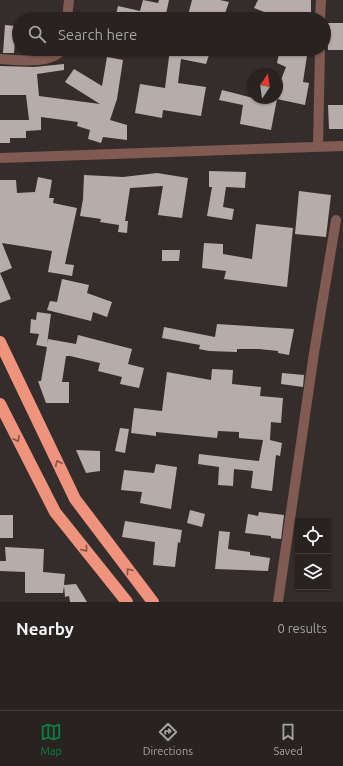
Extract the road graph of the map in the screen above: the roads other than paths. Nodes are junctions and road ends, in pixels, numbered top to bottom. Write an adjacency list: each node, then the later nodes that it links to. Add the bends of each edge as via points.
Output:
1 (69, 0): 3 (street)
2 (320, 0): 4 (street)
3 (68, 12)
4 (320, 12)
5 (53, 56): 7 (street, via 39,59)
6 (320, 56): 8 (street)
7 (0, 59)
8 (318, 146): 9 (street); 10 (street)
9 (343, 146)
10 (1, 159)
11 (336, 220): 16 (street)
12 (0, 342): 15 (highway, one-way to 12, via 75,499)
13 (1, 408): 14 (highway, one-way to 14, via 55,512)
14 (127, 602)
15 (153, 602)
16 (278, 602)

